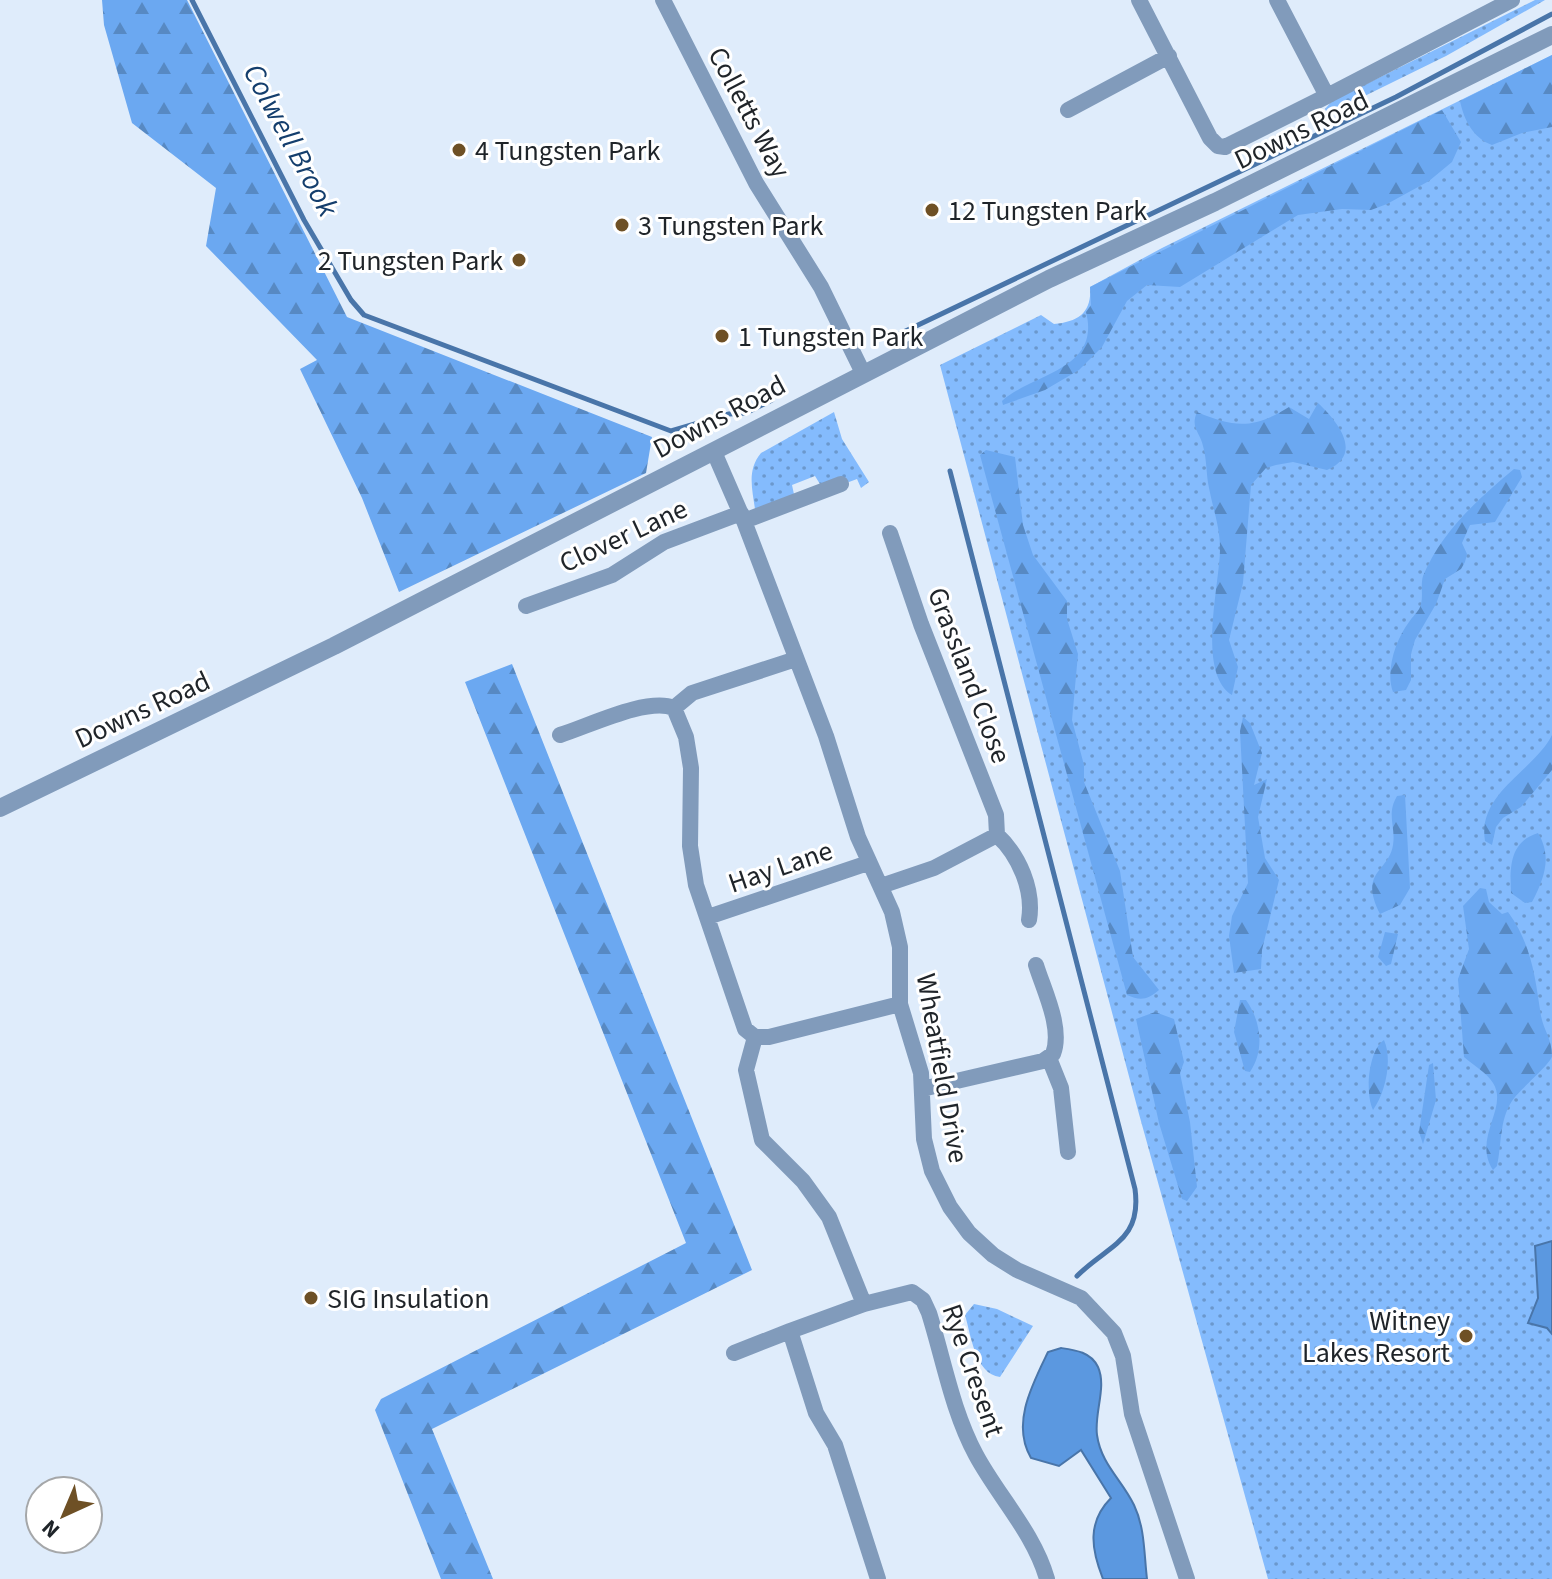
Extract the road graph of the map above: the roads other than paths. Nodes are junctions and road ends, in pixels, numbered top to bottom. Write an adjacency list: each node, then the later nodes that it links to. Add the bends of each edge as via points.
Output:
1 (663, 0): 9 (street, Colletts Way, via 756,183 821,287)
2 (1139, 0): 6 (street)
3 (1277, 0): 7 (street)
4 (1512, 0): 7 (street)
5 (1552, 35): 9 (street, Downs Road)
6 (1169, 56): 7 (street, via 1218,146); 8 (street)
7 (1327, 96)
8 (1068, 110)
9 (863, 373): 10 (street, Downs Road)
10 (714, 452): 12 (street, Wheatfield Drive); 18 (street, Downs Road, via 202,713)
11 (841, 484): 12 (street, Clover Lane)
12 (742, 517): 14 (street, Clover Lane, via 664,542 612,575); 15 (street, Wheatfield Drive)
13 (890, 533): 19 (street, Grassland Close, via 996,815)
14 (526, 606)
15 (796, 659): 16 (street, via 692,693); 20 (street, Wheatfield Drive)
16 (674, 708): 17 (street, via 646,707); 22 (street, via 691,768 692,865)
17 (560, 735)
18 (0, 808)
19 (997, 835): 21 (street, via 934,868); 23 (street, Grassland Close, via 1020,865 1030,901)
20 (868, 863): 21 (street, Wheatfield Drive); 22 (street, Hay Lane)
21 (881, 886): 25 (street, Wheatfield Drive, via 899,936)
22 (708, 917): 26 (street, via 740,1020)
23 (1029, 920)
24 (1036, 965): 27 (street, via 1057,1043)
25 (900, 1004): 26 (street); 28 (street, Wheatfield Drive)
26 (755, 1037): 30 (street, via 746,1070 762,1140 803,1181 829,1217)
27 (1049, 1058): 28 (street); 29 (street, via 1061,1088)
28 (922, 1089): 35 (street, Wheatfield Drive, via 924,1139 932,1171 969,1233 1017,1270 1081,1298 1114,1333 1132,1414)
29 (1068, 1152)
30 (864, 1304): 31 (street, Rye Cresent); 34 (street, Rye Cresent, via 912,1292 923,1300 958,1416)
31 (790, 1331): 32 (street, Rye Cresent); 33 (street, via 816,1413 835,1445)
32 (734, 1353)
33 (878, 1579)
34 (1047, 1579)
35 (1187, 1579)

